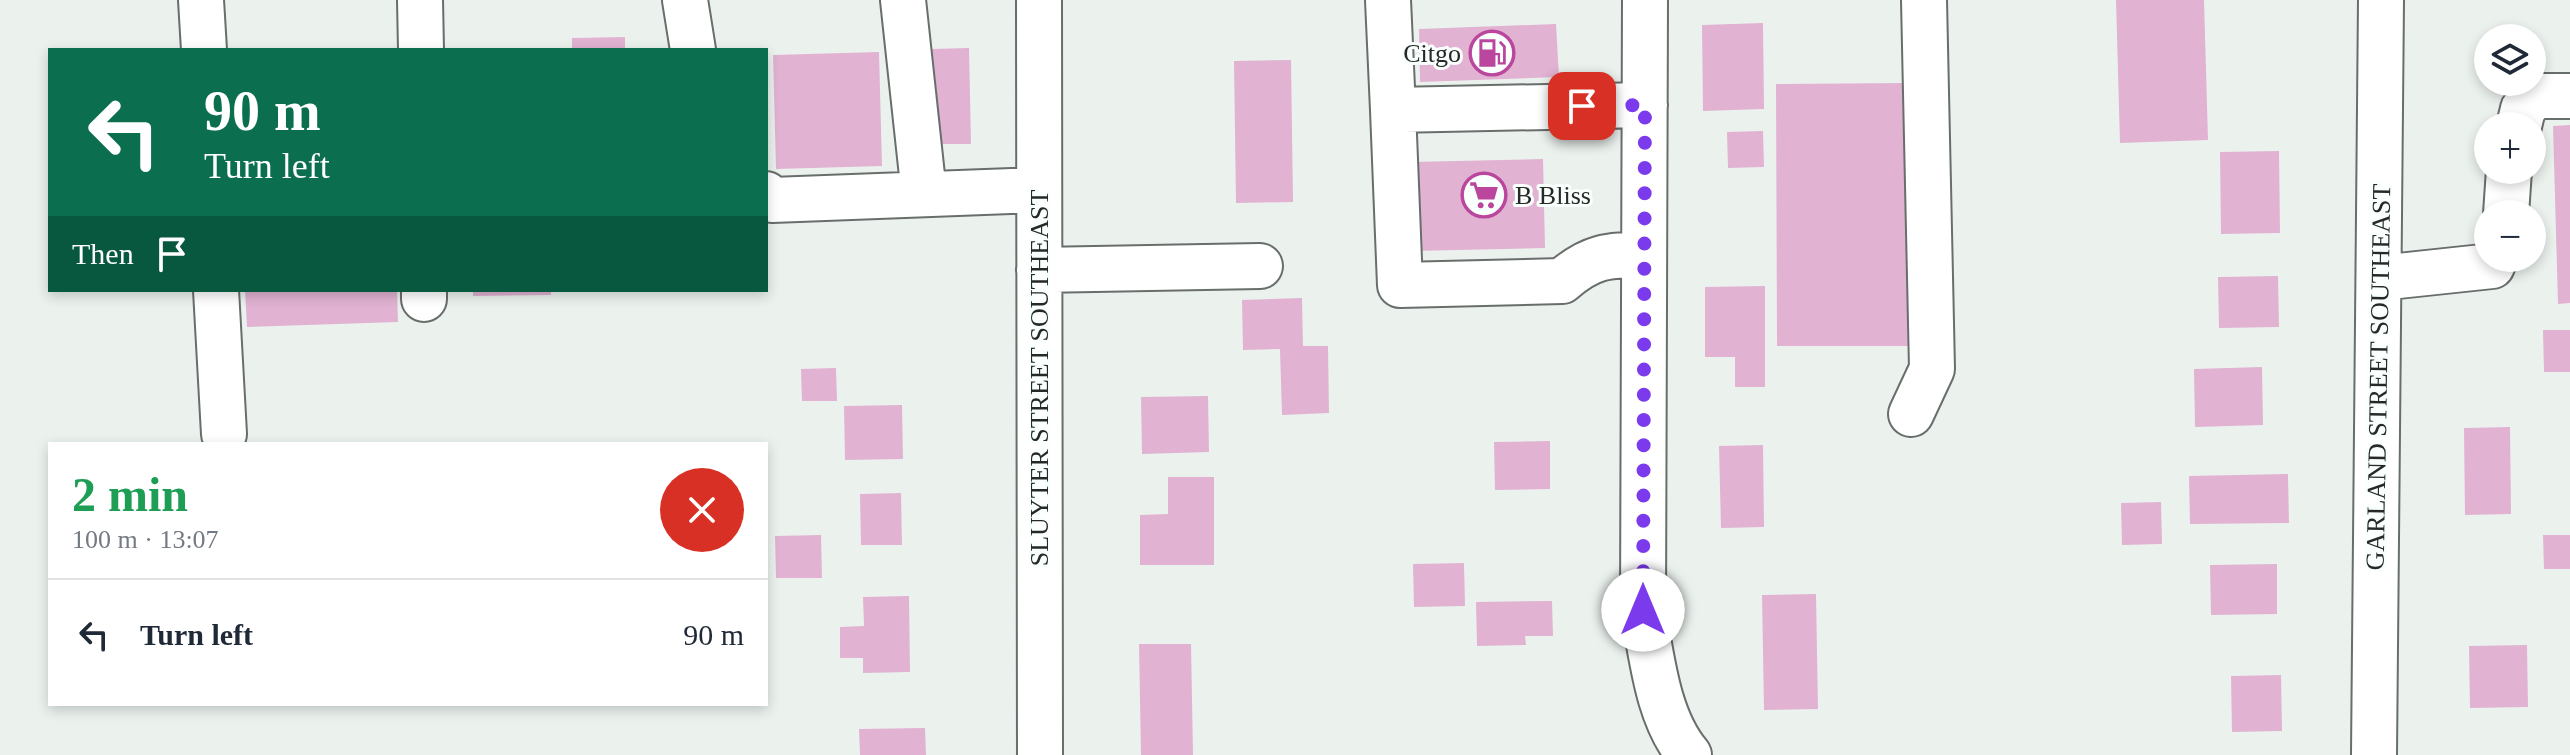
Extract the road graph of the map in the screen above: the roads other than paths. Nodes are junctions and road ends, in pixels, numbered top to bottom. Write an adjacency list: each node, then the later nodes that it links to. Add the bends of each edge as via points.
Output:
1 (201, 0): 10 (street)
2 (420, 0): 11 (street)
3 (685, 0): 12 (street)
4 (903, 0): 18 (street)
5 (1039, 0): 17 (street, SLUYTER STREET SOUTHEAST)
6 (1388, 0): 15 (street)
7 (1645, 0): 14 (street)
8 (1924, 0): 26 (street, via 1932,369)
9 (2381, 0): 24 (street, GARLAND STREET SOUTHEAST)
10 (204, 48)
11 (421, 48)
12 (693, 48)
13 (2570, 96): 16 (street, via 2535,96)
14 (1645, 105): 15 (street); 20 (street)
15 (1393, 110): 20 (street, via 1400,285 1562,281 1581,264 1607,255)
16 (2522, 112)
17 (1039, 190): 18 (street); 23 (street, SLUYTER STREET SOUTHEAST)
18 (924, 194): 19 (street, via 772,200)
19 (768, 196)
20 (1644, 255): 29 (street, via 1643,610 1658,689)
21 (1260, 266): 23 (street)
22 (2474, 268): 24 (street)
23 (1039, 270): 28 (street, SLUYTER STREET SOUTHEAST)
24 (2379, 278): 30 (street, GARLAND STREET SOUTHEAST)
25 (216, 292): 27 (street)
26 (1911, 414)
27 (224, 434)
28 (1040, 755)
29 (1689, 755)
30 (2374, 755)

